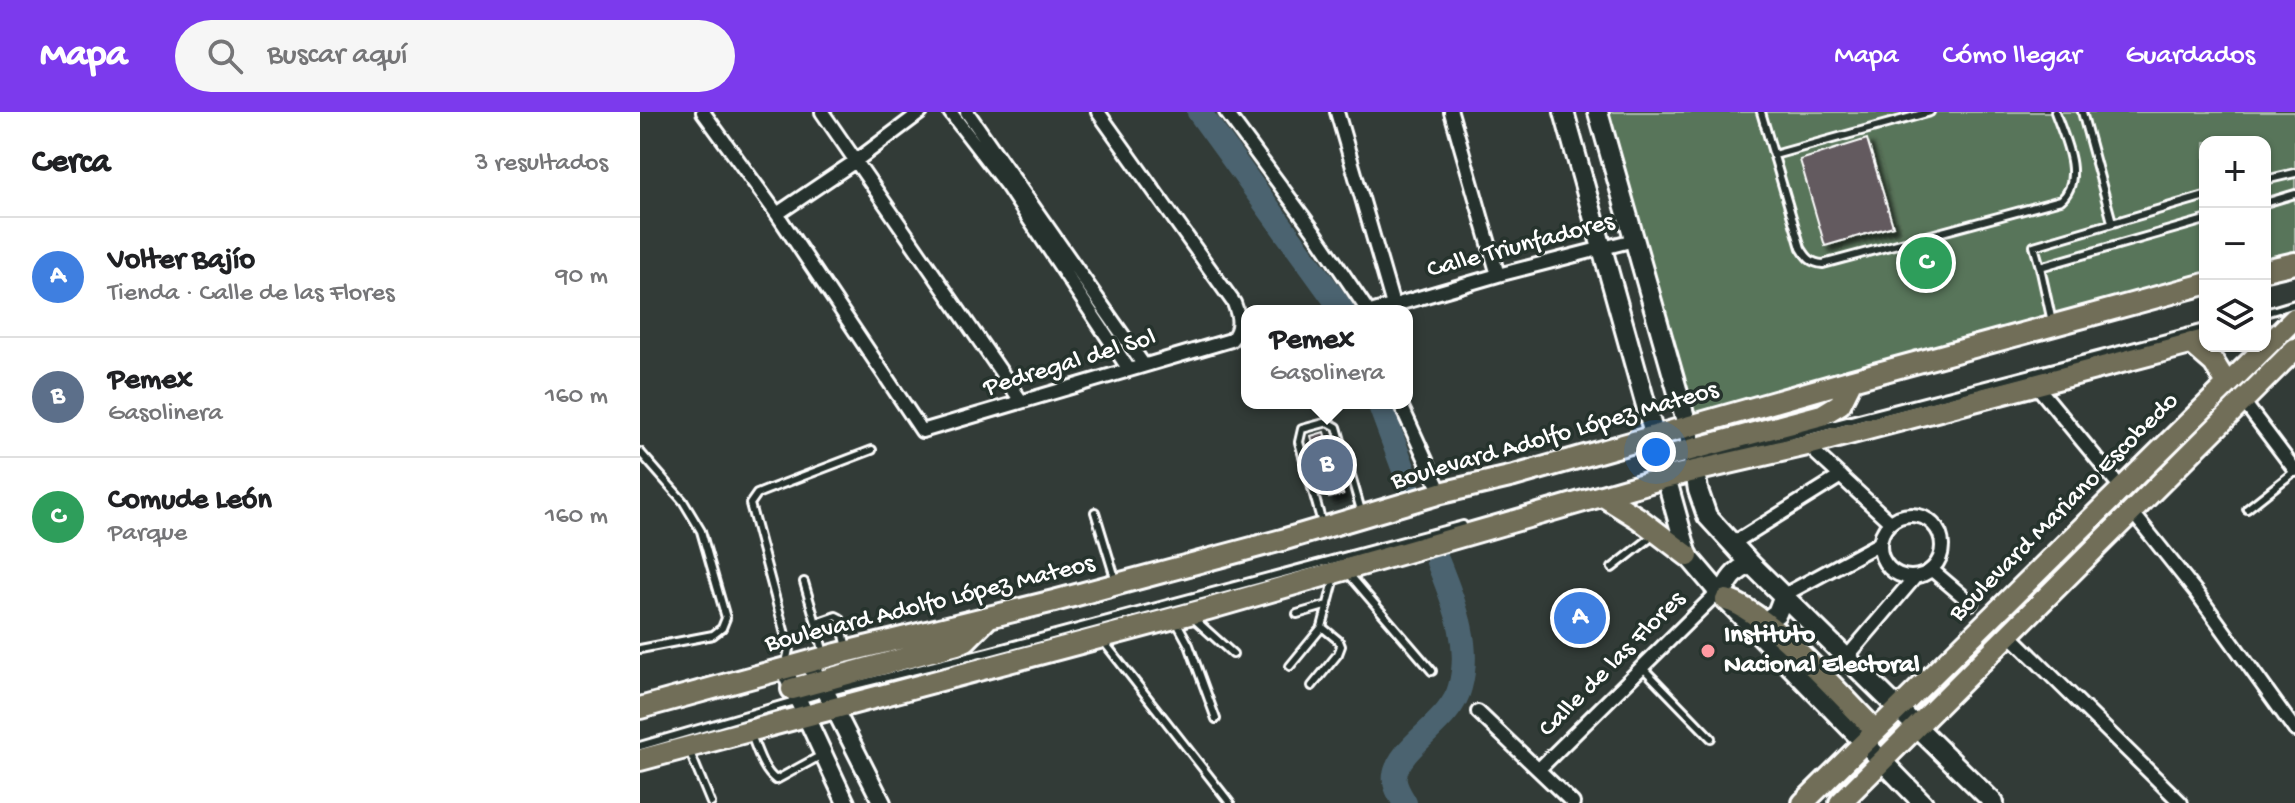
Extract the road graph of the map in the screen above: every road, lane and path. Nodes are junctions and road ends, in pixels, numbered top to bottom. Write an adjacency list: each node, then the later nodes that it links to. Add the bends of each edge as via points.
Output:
1 (703, 112): 23 (street)
2 (822, 112): 17 (street)
3 (921, 112): 17 (street)
4 (950, 112): 45 (street, via 1007,186)
5 (967, 112): 44 (street)
6 (1098, 112): 44 (street, Pedregal del Sol, via 1234,303 1239,322 1231,340)
7 (1226, 112): 34 (street)
8 (1337, 112): 35 (street)
9 (1451, 112): 31 (street)
10 (1564, 112): 27 (main road)
11 (1598, 112): 26 (main road)
12 (1761, 112): 16 (lane)
13 (1930, 112): 16 (lane)
14 (2055, 112): 16 (lane, via 2073,174 2072,186 2061,200 1823,264 1807,258 1801,248)
15 (2082, 112): 24 (lane)
16 (1774, 155)
17 (857, 160): 23 (street); 49 (street)
18 (2295, 173): 19 (lane)
19 (2271, 179)
20 (2295, 194): 22 (lane)
21 (2199, 198): 24 (lane)
22 (2271, 201)
23 (777, 214): 49 (street, Pedregal del Sol, via 922,431)
24 (2112, 222): 29 (lane, via 2034,246)
25 (2199, 222): 29 (lane)
26 (1634, 240): 27 (street, Calle Triunfadores); 52 (main road)
27 (1602, 248): 31 (street, Calle Triunfadores); 53 (main road)
28 (2295, 263): 30 (main road)
29 (2040, 267): 39 (lane)
30 (2271, 269)
31 (1498, 275): 35 (street, Calle Triunfadores)
32 (2199, 286): 39 (main road, Boulevard Adolfo López Mateos)
33 (2295, 304): 36 (lane)
34 (1364, 305)
35 (1393, 305)
36 (2271, 311)
37 (2295, 317): 38 (main road); 47 (main road, Boulevard Mariano Escobedo)
38 (2271, 323)
39 (2052, 325): 46 (main road, Boulevard Adolfo López Mateos)
40 (2199, 337): 48 (main road)
41 (2199, 337): 57 (lane)
42 (2295, 349): 50 (main road, Boulevard Mariano Escobedo)
43 (2208, 352): 47 (main road)
44 (1143, 364): 45 (street, Pedregal del Sol)
45 (1128, 368): 49 (street, Pedregal del Sol)
46 (1852, 380): 52 (main road, Boulevard Adolfo López Mateos); 57 (main road, via 1840,404 1822,415)
47 (2227, 384): 61 (main road, Boulevard Mariano Escobedo)
48 (2036, 385): 54 (main road); 61 (street)
49 (1021, 401)
50 (2243, 401): 59 (street); 67 (main road, Boulevard Mariano Escobedo)
51 (1403, 409): 62 (street)
52 (1688, 428): 53 (main road, Boulevard Adolfo López Mateos); 57 (main road)
53 (1654, 437): 58 (main road); 62 (main road, Boulevard Adolfo López Mateos)
54 (1807, 445): 57 (main road); 60 (street)
55 (872, 450): 96 (lane, via 757,494 750,504)
56 (640, 452): 95 (lane, via 683,501 701,531 726,618 713,635)
57 (1694, 460): 58 (main road); 74 (main road, via 1707,516)
58 (1662, 469): 63 (main road); 64 (lane); 75 (main road)
59 (2295, 471): 65 (lane)
60 (1841, 476): 69 (street); 74 (street)
61 (2122, 489): 109 (main road, Boulevard Mariano Escobedo)
62 (1441, 493): 68 (main road, Boulevard Adolfo López Mateos)
63 (1603, 496): 71 (main road); 72 (main road)
64 (1561, 498)
65 (2247, 509)
66 (1095, 512): 82 (lane)
67 (2133, 513): 93 (main road, Boulevard Mariano Escobedo); 114 (street)
68 (1363, 517): 70 (main road, Boulevard Adolfo López Mateos); 70 (lane, via 1337,427 1328,422 1302,429 1299,442)
69 (1890, 522): 73 (street); 78 (street, via 1905,515 1921,516 1935,525 1942,539 1941,556)
70 (1323, 528): 82 (main road, Boulevard Adolfo López Mateos)
71 (1468, 530): 79 (main road); 106 (lane)
72 (1657, 532): 75 (main road); 77 (lane)
73 (1880, 543): 80 (street, via 1889,569); 83 (street)
74 (1732, 544): 76 (main road)
75 (1688, 556): 84 (main road)
76 (1751, 564): 83 (main road); 84 (main road, via 1732,577)
77 (1612, 568)
78 (1932, 570): 80 (street); 85 (street)
79 (1340, 572): 86 (lane); 88 (main road); 104 (lane)
80 (1915, 577): 99 (street)
81 (804, 582): 91 (lane)
82 (1117, 584): 89 (main road, Boulevard Adolfo López Mateos)
83 (1784, 595): 90 (main road, via 1777,613); 99 (main road)
84 (1722, 596): 90 (main road); 102 (street, Calle de las Flores); 115 (main road)
85 (1971, 603)
86 (1328, 605): 87 (lane); 92 (lane)
87 (1297, 614)
88 (1182, 616): 94 (main road); 98 (lane); 111 (lane)
89 (989, 617): 97 (main road, Boulevard Adolfo López Mateos); 106 (main road, via 966,640)
90 (1765, 622): 115 (main road)
91 (816, 623): 97 (lane, via 838,617); 100 (lane)
92 (1322, 627): 101 (lane); 105 (lane, via 1341,646)
93 (2009, 634): 112 (main road, Boulevard Mariano Escobedo); 132 (street)
94 (1100, 637): 106 (main road); 126 (lane)
95 (640, 649)
96 (789, 649): 100 (lane); 103 (lane)
97 (848, 651): 100 (main road, Boulevard Adolfo López Mateos)
98 (1233, 654)
99 (1847, 657): 109 (main road)
100 (816, 660): 103 (main road, Boulevard Adolfo López Mateos); 106 (street)
101 (1290, 666)
102 (1643, 668): 116 (lane); 122 (street, Calle de las Flores)
103 (784, 670): 107 (street); 108 (main road, Boulevard Adolfo López Mateos)
104 (1432, 671)
105 (1312, 686)
106 (827, 693): 107 (main road); 107 (main road); 125 (street)
107 (798, 702): 113 (main road); 117 (lane); 119 (street)
108 (640, 708)
109 (1899, 708): 112 (main road); 115 (main road, Boulevard Mariano Escobedo)
110 (1478, 712): 122 (street)
111 (1216, 719)
112 (1917, 727): 121 (main road, Boulevard Mariano Escobedo); 131 (main road)
113 (749, 730): 118 (main road); 119 (lane, via 776,780)
114 (2295, 730)
115 (1870, 737): 121 (main road); 128 (main road, Boulevard Mariano Escobedo)
116 (1711, 738)
117 (640, 746)
118 (687, 747): 120 (main road); 123 (lane)
119 (822, 754): 124 (street)
120 (640, 760)
121 (1880, 760): 129 (main road, Boulevard Mariano Escobedo); 130 (main road)
122 (1539, 769): 127 (street)
123 (711, 803)
124 (846, 803)
125 (882, 803)
126 (1230, 803)
127 (1573, 803)
128 (1803, 803)
129 (1840, 803)
130 (1923, 803)
131 (1994, 803)
132 (2181, 803)

